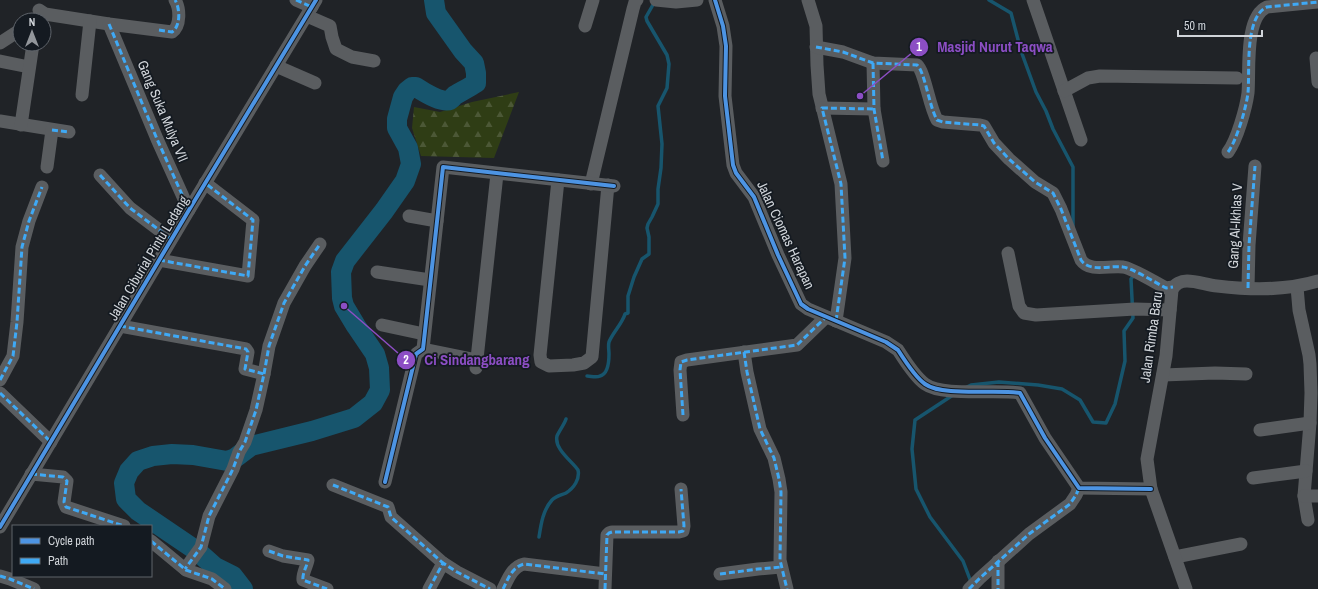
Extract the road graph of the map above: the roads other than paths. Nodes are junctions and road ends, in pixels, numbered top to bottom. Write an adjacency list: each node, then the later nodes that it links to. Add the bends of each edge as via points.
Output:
1 (175, 0): 14 (street, via 179,15 176,29 172,32)
2 (296, 0): 11 (street)
3 (593, 0): 15 (street)
4 (637, 0): 46 (street)
5 (697, 0): 9 (street)
6 (715, 0): 62 (street, Jalan Ciomas Harapan, via 726,46 724,96 733,165 754,198 799,300 804,306)
7 (808, 0): 18 (street, via 816,20)
8 (1033, 0): 29 (street)
9 (660, 1)
10 (1318, 2): 38 (street, via 1268,7 1259,14 1252,33 1248,94 1236,135)
11 (312, 8): 21 (street, via 330,26 336,49 352,57); 24 (street, Jalan Ciburial Pintu Ledang)
12 (52, 15): 13 (street)
13 (90, 21): 14 (street); 30 (street)
14 (110, 24): 48 (street, Gang Suka Mulya VII)
15 (585, 26)
16 (12, 35): 17 (street)
17 (0, 43)
18 (816, 47): 23 (street, via 843,52); 31 (street)
19 (32, 52): 25 (street)
20 (1316, 58): 27 (street)
21 (374, 60)
22 (0, 61): 25 (street)
23 (873, 63): 32 (street); 58 (street, via 917,65 921,70 937,120 984,126 994,143 1009,160 1053,193 1084,264 1092,267 1124,267 1166,288)
24 (276, 66): 28 (street); 45 (street, Jalan Ciburial Pintu Ledang)
25 (29, 67): 34 (street)
26 (1236, 78): 29 (street, via 1100,76 1088,78)
27 (1318, 82)
28 (315, 83)
29 (1064, 92): 37 (street)
30 (82, 95)
31 (822, 108): 32 (street); 62 (street, via 841,184 845,258)
32 (874, 108): 39 (street)
33 (0, 124): 34 (street)
34 (21, 125): 35 (street)
35 (52, 130): 36 (street); 41 (street)
36 (69, 132)
37 (1081, 140)
38 (1228, 152)
39 (883, 161)
40 (1255, 166): 60 (street, Gang Al-Ikhlas V)
41 (47, 167)
42 (497, 174): 44 (street); 50 (street, via 443,168); 66 (street, via 477,364)
43 (100, 175): 51 (street, via 130,208)
44 (558, 180): 46 (street); 46 (street, via 540,355 541,362 549,366 584,363 592,357 611,186)
45 (205, 183): 48 (street, Jalan Ciburial Pintu Ledang); 54 (street, via 253,220 248,276)
46 (591, 184)
47 (42, 187): 71 (street, via 22,247 13,356)
48 (189, 210): 51 (street, Jalan Ciburial Pintu Ledang)
49 (409, 216): 50 (street)
50 (437, 221): 56 (street)
51 (171, 239): 54 (street, Jalan Ciburial Pintu Ledang)
52 (320, 244): 68 (street, via 284,303)
53 (1008, 253): 61 (street, via 1019,306 1024,313 1036,315)
54 (159, 260): 64 (street, Jalan Ciburial Pintu Ledang)
55 (377, 272): 56 (street)
56 (430, 280): 65 (street)
57 (1318, 281): 59 (street, Jalan Rimba Baru)
58 (1173, 287): 60 (street, Jalan Rimba Baru, via 1189,281); 61 (street, Jalan Rimba Baru)
59 (1297, 287): 60 (street, Jalan Rimba Baru); 73 (street)
60 (1248, 288)
61 (1170, 310): 69 (street, Jalan Rimba Baru)
62 (831, 319): 67 (street, via 797,345); 83 (street, Jalan Ciomas Harapan, via 893,346 920,380 930,387 957,392 1020,393 1045,438)
63 (382, 325): 65 (street)
64 (120, 326): 68 (street, via 246,349 248,352 245,369); 77 (street, Jalan Ciburial Pintu Ledang)
65 (424, 334): 66 (street)
66 (423, 349): 81 (street, via 416,354)
67 (744, 352): 74 (street, via 681,362); 97 (street, via 760,429 774,458 779,479)
68 (264, 374): 98 (street, via 245,442 209,516 198,552)
69 (1163, 374): 70 (street); 84 (street, Jalan Rimba Baru, via 1147,459)
70 (1246, 374)
71 (0, 380)
72 (0, 393): 77 (street)
73 (1314, 393): 75 (street)
74 (683, 415)
75 (1310, 424): 76 (street); 78 (street)
76 (1260, 430)
77 (50, 442): 79 (street, Jalan Ciburial Pintu Ledang)
78 (1306, 471): 80 (street); 86 (street)
79 (31, 474): 89 (street, Jalan Ciburial Pintu Ledang); 90 (street, via 63,477 67,481 64,502 66,507)
80 (1253, 478)
81 (385, 482)
82 (333, 485): 96 (street, via 388,507 391,516)
83 (1079, 488): 84 (street); 95 (street, via 1070,504)
84 (1151, 489): 94 (street, Jalan Rimba Baru)
85 (681, 490): 99 (street, via 683,531 609,533 606,538)
86 (1304, 496): 87 (street); 88 (street)
87 (1318, 496)
88 (1308, 520)
89 (1, 523)
90 (121, 525)
91 (152, 542): 98 (street)
92 (1241, 544): 94 (street)
93 (270, 551): 104 (street, via 308,560 303,580)
94 (1175, 557): 112 (street, Jalan Rimba Baru)
95 (998, 561): 110 (street); 111 (street)
96 (443, 563): 105 (street); 106 (street)
97 (781, 567): 100 (street); 109 (street)
98 (185, 569): 103 (street, via 212,579)
99 (605, 574): 107 (street, via 524,564 515,568); 108 (street)
100 (720, 574)
101 (0, 576): 102 (street)
102 (34, 589)
103 (225, 589)
104 (327, 589)
105 (429, 589)
106 (490, 589)
107 (502, 589)
108 (605, 589)
109 (787, 589)
110 (970, 589)
111 (998, 589)
112 (1186, 589)

